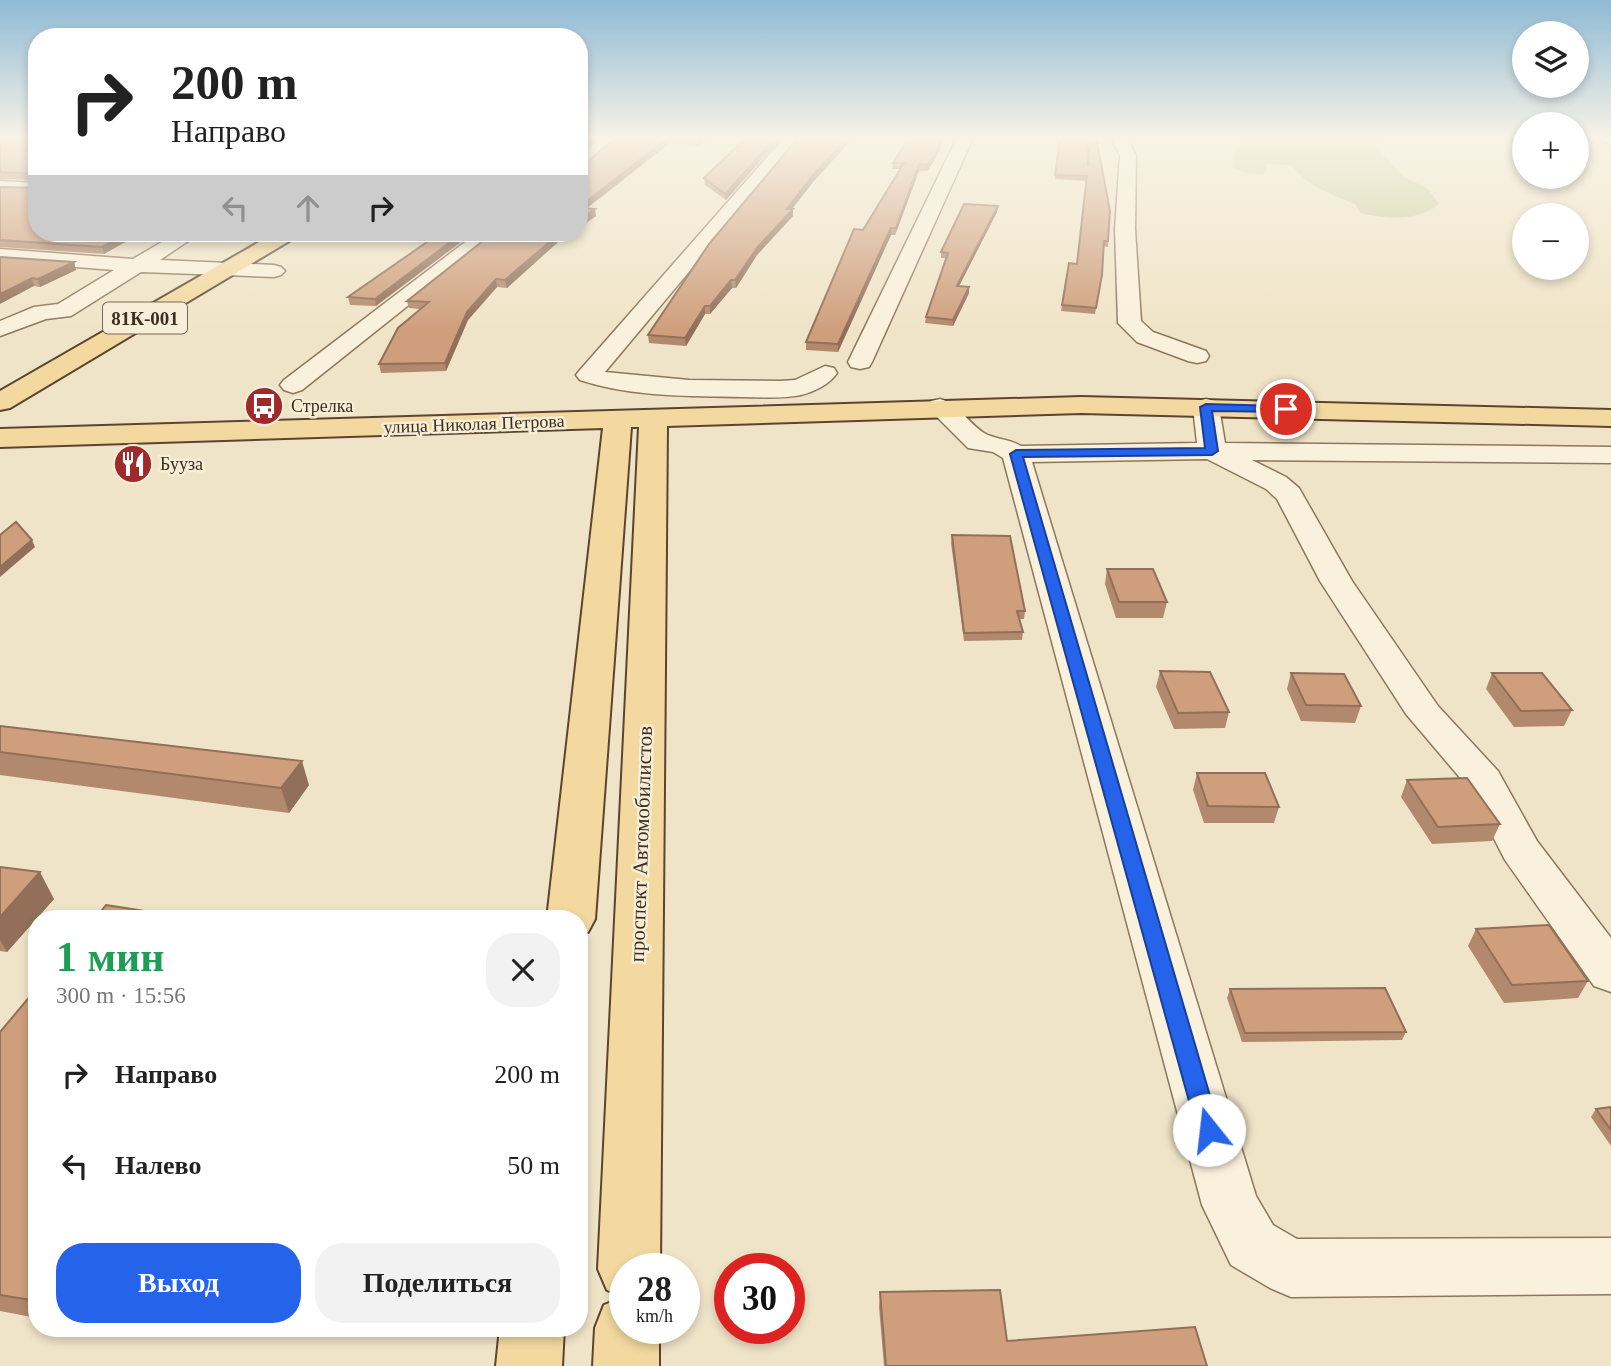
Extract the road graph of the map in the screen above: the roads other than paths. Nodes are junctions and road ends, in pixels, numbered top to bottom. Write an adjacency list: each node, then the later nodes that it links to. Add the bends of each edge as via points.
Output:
1 (738, 202): 16 (street, via 589,375 663,386 800,388)
2 (935, 202): 15 (street)
3 (1126, 202): 14 (street, via 1130,323 1145,337)
4 (176, 242): 8 (street)
5 (274, 242): 9 (main road, 81К-001)
6 (477, 242): 17 (street)
7 (0, 255): 8 (street)
8 (139, 266): 9 (street); 11 (street)
9 (230, 268): 10 (street); 18 (main road, 81К-001)
10 (274, 271)
11 (63, 311): 12 (street, via 42,313); 13 (street)
12 (0, 328)
13 (0, 344)
14 (1197, 356)
15 (860, 362)
16 (825, 373)
17 (293, 385)
18 (0, 402)
19 (940, 407): 20 (main road, улица Николая Петрова); 22 (main road, улица Николая Петрова); 25 (street, via 978,442)
20 (1206, 407): 21 (main road, улица Николая Петрова); 24 (street)
21 (1611, 418)
22 (636, 419): 23 (main road, улица Николая Петрова); 27 (main road); 29 (main road, проспект Автомобилистов)
23 (0, 438)
24 (1212, 451): 25 (street); 26 (street); 28 (street, via 1264,476 1289,494 1336,581 1417,702 1483,780 1520,849)
25 (1016, 454): 30 (street, via 1230,1205 1252,1245 1291,1268)
26 (1611, 455)
27 (572, 910)
28 (1611, 973)
29 (629, 1253)
30 (1611, 1266)
31 (531, 1337): 33 (main road)
32 (627, 1344): 34 (main road)
33 (529, 1366)
34 (626, 1366)

